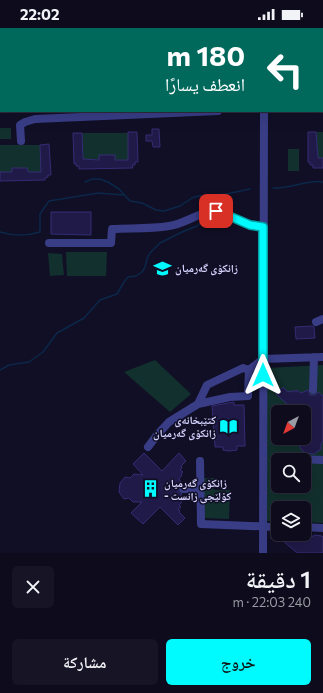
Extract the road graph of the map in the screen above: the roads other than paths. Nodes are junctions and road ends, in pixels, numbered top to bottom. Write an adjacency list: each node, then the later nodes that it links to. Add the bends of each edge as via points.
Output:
1 (195, 112): 3 (street, via 35,119 20,125)
2 (264, 112): 4 (street)
3 (21, 141)
4 (263, 227): 5 (street, via 250,225 216,211 170,226 112,229 111,243); 8 (street)
5 (49, 243)
6 (314, 357): 7 (street); 8 (street); 10 (street)
7 (323, 357)
8 (263, 359): 9 (street); 18 (street)
9 (249, 370): 11 (street, via 243,368 207,385); 11 (street, via 248,396)
10 (313, 390)
11 (198, 404): 12 (street, via 169,422)
12 (148, 447)
13 (311, 460): 14 (street)
14 (323, 460)
15 (200, 461): 17 (street)
16 (183, 489): 17 (street)
17 (200, 489): 18 (street, via 201,524)
18 (262, 527): 19 (street); 22 (street)
19 (271, 527)
20 (311, 528): 21 (street)
21 (321, 530)
22 (262, 553)

